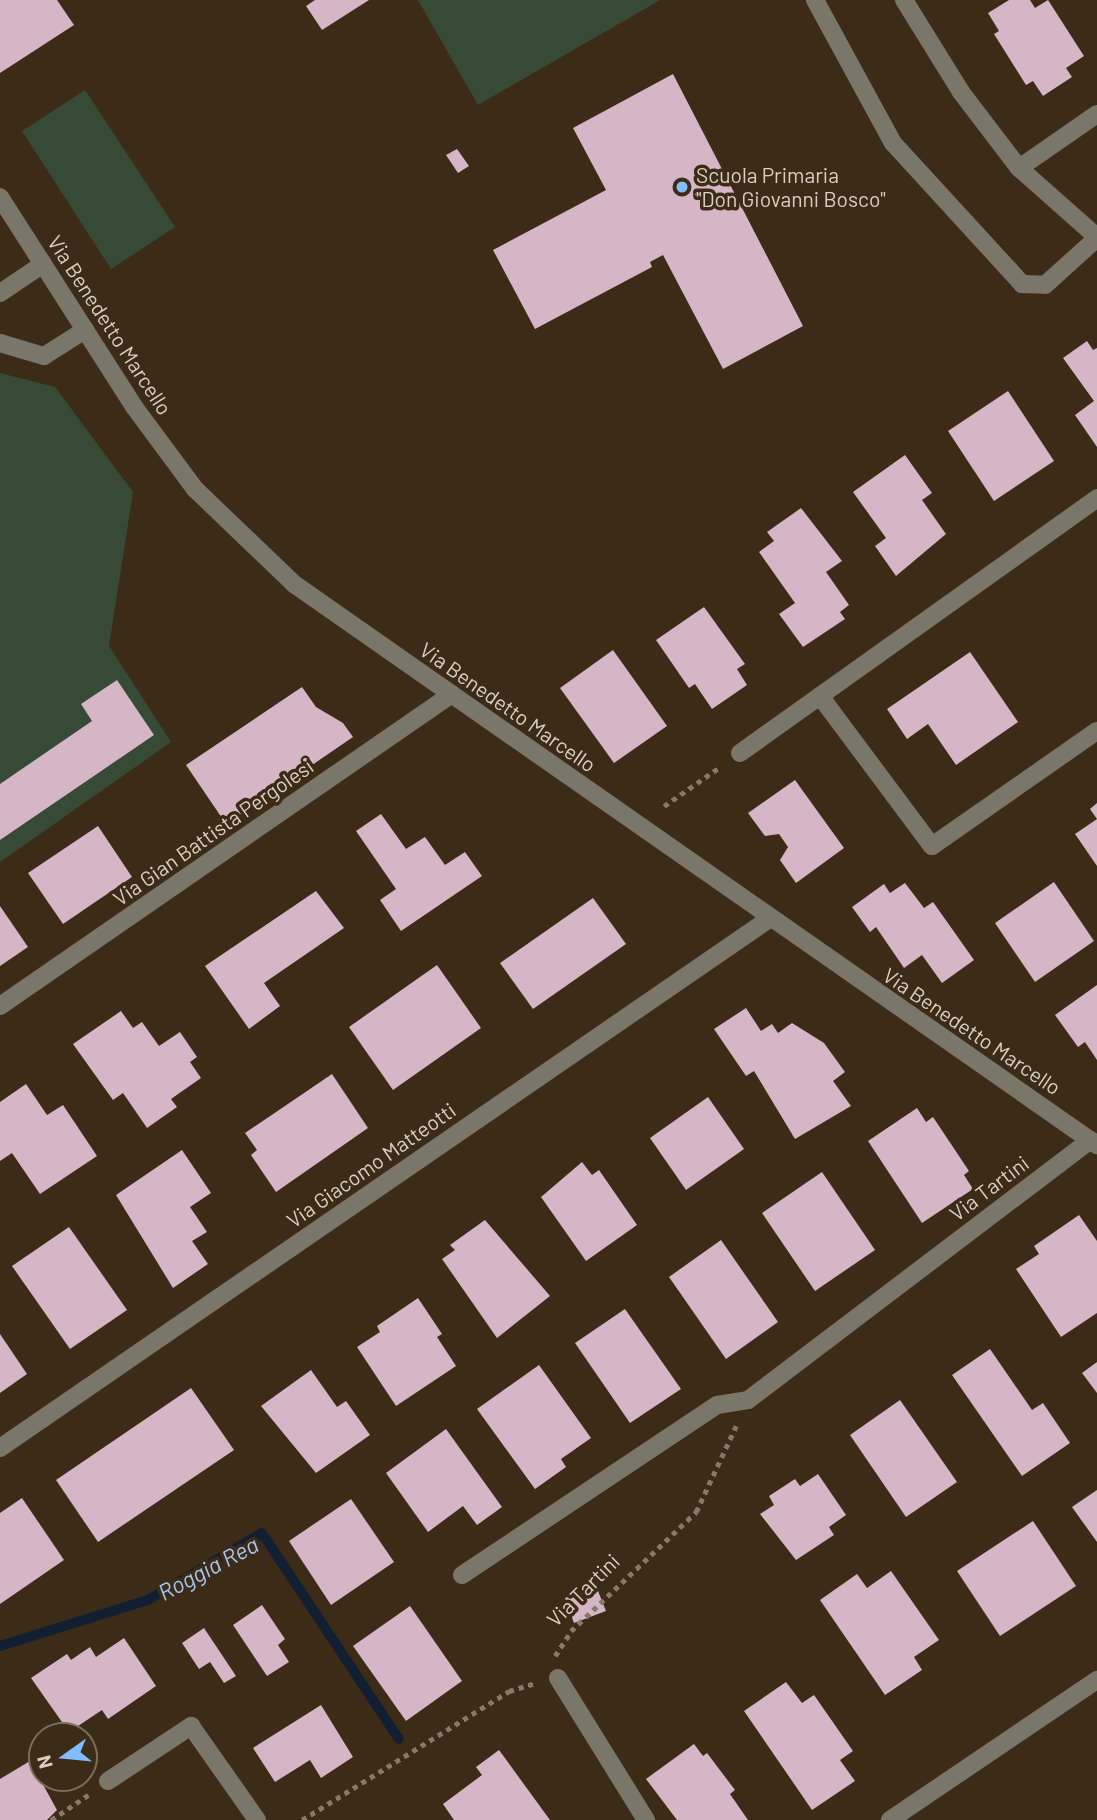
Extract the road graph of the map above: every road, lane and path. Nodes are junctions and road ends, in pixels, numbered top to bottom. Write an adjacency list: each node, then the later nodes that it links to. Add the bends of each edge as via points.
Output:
1 (814, 0): 6 (street, via 893,143 1021,284 1045,285)
2 (904, 0): 4 (street, via 961,92)
3 (1097, 114): 4 (street)
4 (1019, 168): 6 (street)
5 (0, 197): 7 (street, Via Benedetto Marcello)
6 (1097, 238)
7 (43, 264): 8 (street); 9 (street, Via Benedetto Marcello)
8 (0, 293)
9 (85, 330): 10 (street, via 44,356); 12 (street, Via Benedetto Marcello, via 135,408 195,489 226,522 333,614)
10 (0, 343)
11 (1097, 498): 13 (street)
12 (452, 694): 17 (street, Via Benedetto Marcello); 18 (street, Via Gian Battista Pergolesi)
13 (820, 696): 14 (street, via 932,846); 15 (street)
14 (1097, 731)
15 (740, 753): 16 (path)
16 (664, 806)
17 (769, 919): 19 (street, Via Benedetto Marcello); 21 (street, Via Giacomo Matteotti)
18 (0, 1006)
19 (1094, 1142): 20 (street, Via Tartini)
20 (748, 1400): 22 (street, Via Tartini, via 717,1405); 23 (path, Via Tartini, via 696,1513 571,1631 554,1652)
21 (0, 1448)
22 (461, 1575)
23 (558, 1678): 28 (path, via 509,1691); 29 (street)
24 (1097, 1680): 30 (street)
25 (108, 1782): 26 (path); 27 (street, via 191,1726)
26 (51, 1820)
27 (257, 1820)
28 (302, 1820)
29 (646, 1820)
30 (890, 1820)

